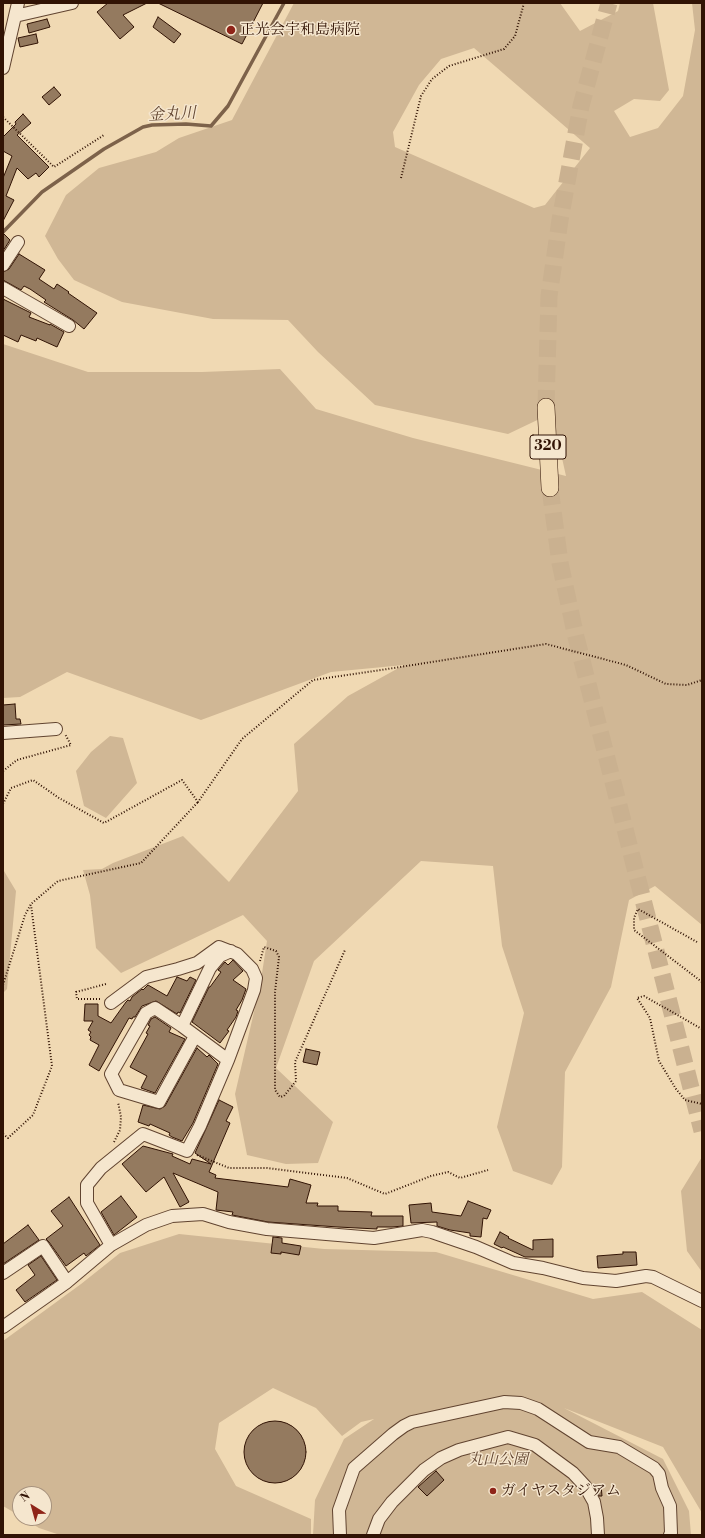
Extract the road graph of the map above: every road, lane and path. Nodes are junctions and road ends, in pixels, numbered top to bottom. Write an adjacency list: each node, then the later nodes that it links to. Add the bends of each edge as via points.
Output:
1 (18, 3): 4 (street)
2 (72, 3): 4 (street)
3 (524, 3): 8 (path, via 515,36 504,49 449,66 432,78 421,96)
4 (15, 16): 5 (street)
5 (3, 68)
6 (3, 117): 7 (path, via 54,167)
7 (104, 135)
8 (401, 178)
9 (18, 242): 10 (street)
10 (3, 265)
11 (3, 288): 12 (street)
12 (69, 326)
13 (546, 407): 14 (highway, 320)
14 (550, 488)
15 (702, 680): 19 (path, via 687,685 666,684 626,665 546,644 313,680 242,739)
16 (56, 728): 17 (street); 18 (path, via 64,732 71,745 17,760)
17 (3, 732)
18 (3, 771)
19 (198, 802): 20 (path, via 182,780 104,823 33,780 11,788); 21 (path, via 141,863 58,881)
20 (3, 804)
21 (31, 904): 28 (path, via 25,915); 36 (path, via 52,1066 33,1114 8,1138)
22 (697, 942): 26 (path, via 638,909 634,918 634,930)
23 (345, 950): 25 (path, via 295,1062 296,1081 284,1096 280,1097 276,1090 275,992 279,957 276,950 264,947)
24 (231, 951): 25 (street, via 252,969); 29 (street, via 219,948 197,963 146,977); 30 (street, via 220,956 210,968)
25 (256, 978): 33 (street)
26 (702, 982)
27 (106, 984): 29 (path, via 76,992 77,998)
28 (3, 985)
29 (113, 1001)
30 (182, 1026): 32 (street); 34 (street, via 155,1008 146,1013 111,1074)
31 (702, 1029): 35 (path, via 644,996 637,998 650,1018 659,1061 669,1078 685,1100)
32 (194, 1036): 33 (street); 34 (street, via 159,1102)
33 (228, 1060): 37 (street)
34 (119, 1090): 38 (path, via 117,1096 121,1117 120,1130 110,1150)
35 (702, 1104)
36 (3, 1134)
37 (187, 1151): 38 (street, via 144,1134); 39 (path, via 229,1168 267,1168 347,1178 385,1194 448,1172 460,1178)
38 (113, 1158): 40 (street, via 87,1184 87,1203)
39 (488, 1170)
40 (111, 1245): 42 (street); 43 (street, via 146,1225 172,1216 203,1214 267,1229 374,1238 422,1230 476,1247 513,1263 583,1278 616,1281 653,1277)
41 (3, 1273): 42 (street, via 43,1246)
42 (67, 1282): 44 (street)
43 (702, 1300)
44 (3, 1327)
45 (340, 1535): 48 (street, via 338,1510 354,1468 393,1434 412,1422 504,1402 521,1403 538,1410 590,1442 619,1447 654,1468 659,1474 670,1506)
46 (373, 1535): 47 (street, via 379,1519 392,1502 424,1470 459,1450 508,1437 535,1446 573,1472 594,1502)
47 (598, 1535)
48 (670, 1535)

